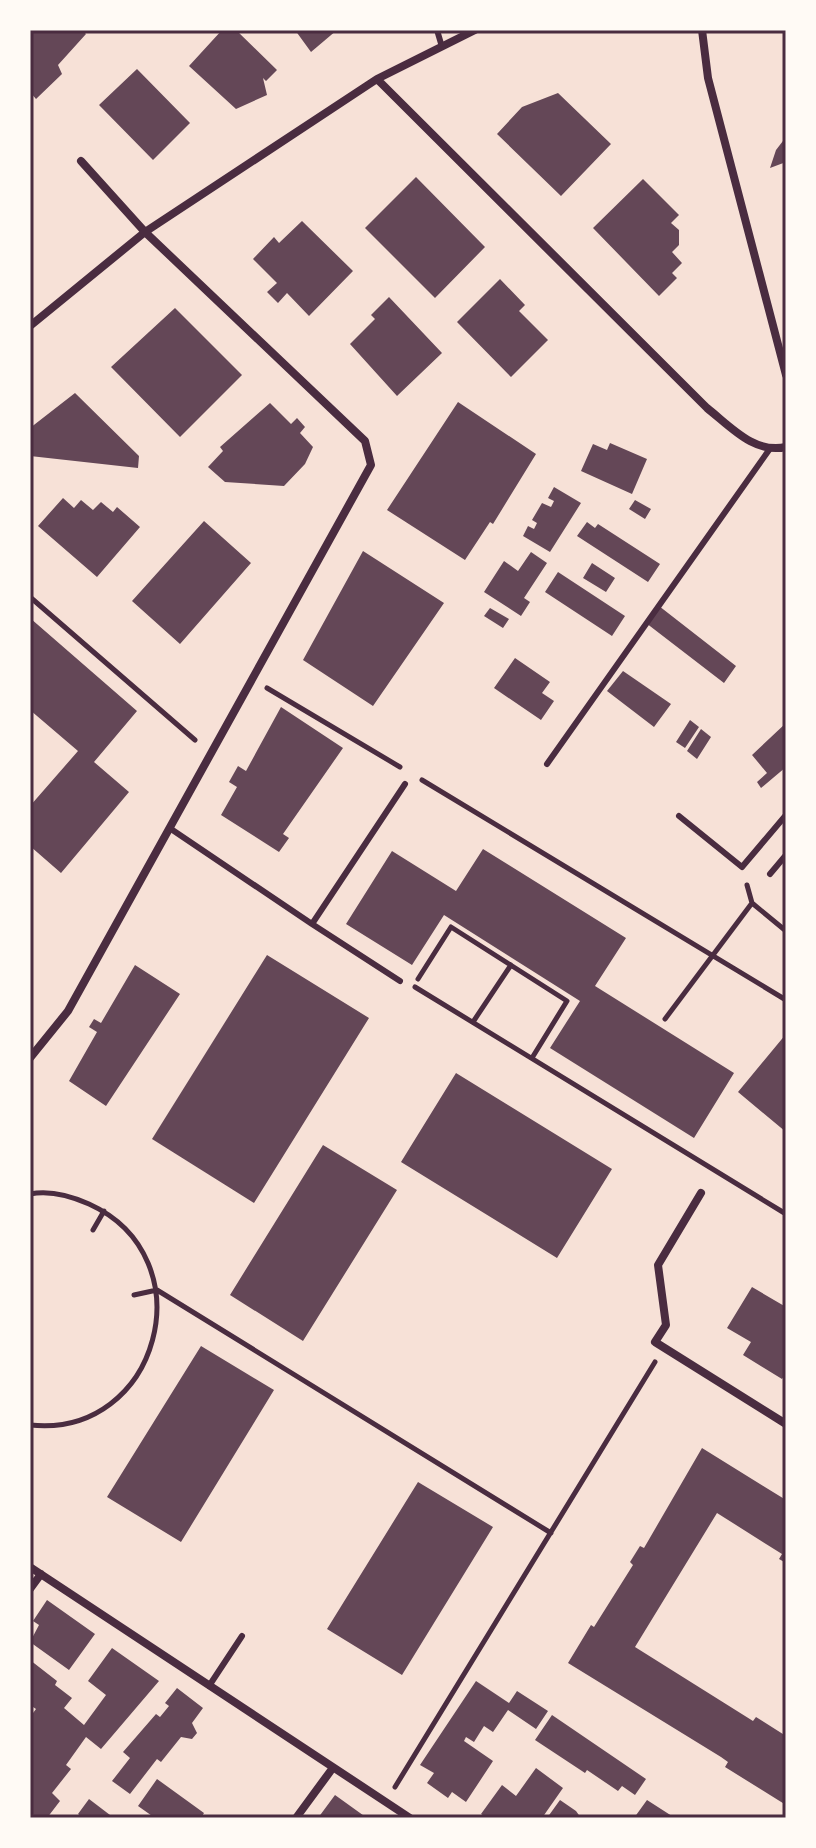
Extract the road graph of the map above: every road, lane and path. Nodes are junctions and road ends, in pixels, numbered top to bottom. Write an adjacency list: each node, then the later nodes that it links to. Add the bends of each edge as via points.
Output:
1 (437, 30): 4 (lane)
2 (475, 30): 4 (street)
3 (702, 30): 9 (street, via 715,106)
4 (442, 47): 5 (street)
5 (377, 79): 7 (street); 11 (street, via 707,408 741,436)
6 (81, 161): 7 (street)
7 (145, 232): 8 (street); 13 (street, via 365,441 371,465)
8 (30, 326)
9 (786, 375)
10 (786, 447): 11 (street)
11 (769, 450): 15 (lane)
12 (30, 597): 14 (path)
13 (253, 680): 14 (street); 24 (path)
14 (210, 753): 19 (street)
15 (547, 764)
16 (405, 784): 22 (lane)
17 (786, 815): 18 (lane, via 742,867)
18 (679, 816)
19 (171, 829): 22 (lane); 30 (street, via 68,1011)
20 (786, 855): 21 (lane)
21 (770, 874)
22 (312, 924): 26 (lane)
23 (786, 931): 24 (path, via 752,903)
24 (713, 955): 27 (path); 28 (path)
25 (511, 965): 29 (path); 29 (path, via 451,927 413,985); 31 (path, via 567,1001)
26 (400, 981)
27 (786, 1000)
28 (665, 1019)
29 (473, 1022): 31 (path)
30 (30, 1058)
31 (532, 1058): 35 (path)
32 (701, 1193): 39 (street, via 658,1265 666,1325 655,1342)
33 (30, 1194): 34 (path, via 73,1197)
34 (104, 1211): 36 (path); 37 (path, via 129,1232)
35 (786, 1214)
36 (93, 1230)
37 (157, 1290): 38 (path); 41 (path, via 157,1330 144,1367 119,1398 86,1418 48,1427); 42 (path)
38 (134, 1295)
39 (664, 1348): 40 (street); 42 (path)
40 (786, 1424)
41 (30, 1425)
42 (551, 1533): 49 (path)
43 (30, 1567): 44 (street)
44 (41, 1574): 45 (street); 47 (street)
45 (30, 1589)
46 (242, 1636): 47 (lane)
47 (209, 1686): 48 (street)
48 (332, 1769): 49 (street); 50 (street)
49 (386, 1802): 51 (street)
50 (296, 1818)
51 (410, 1818)

